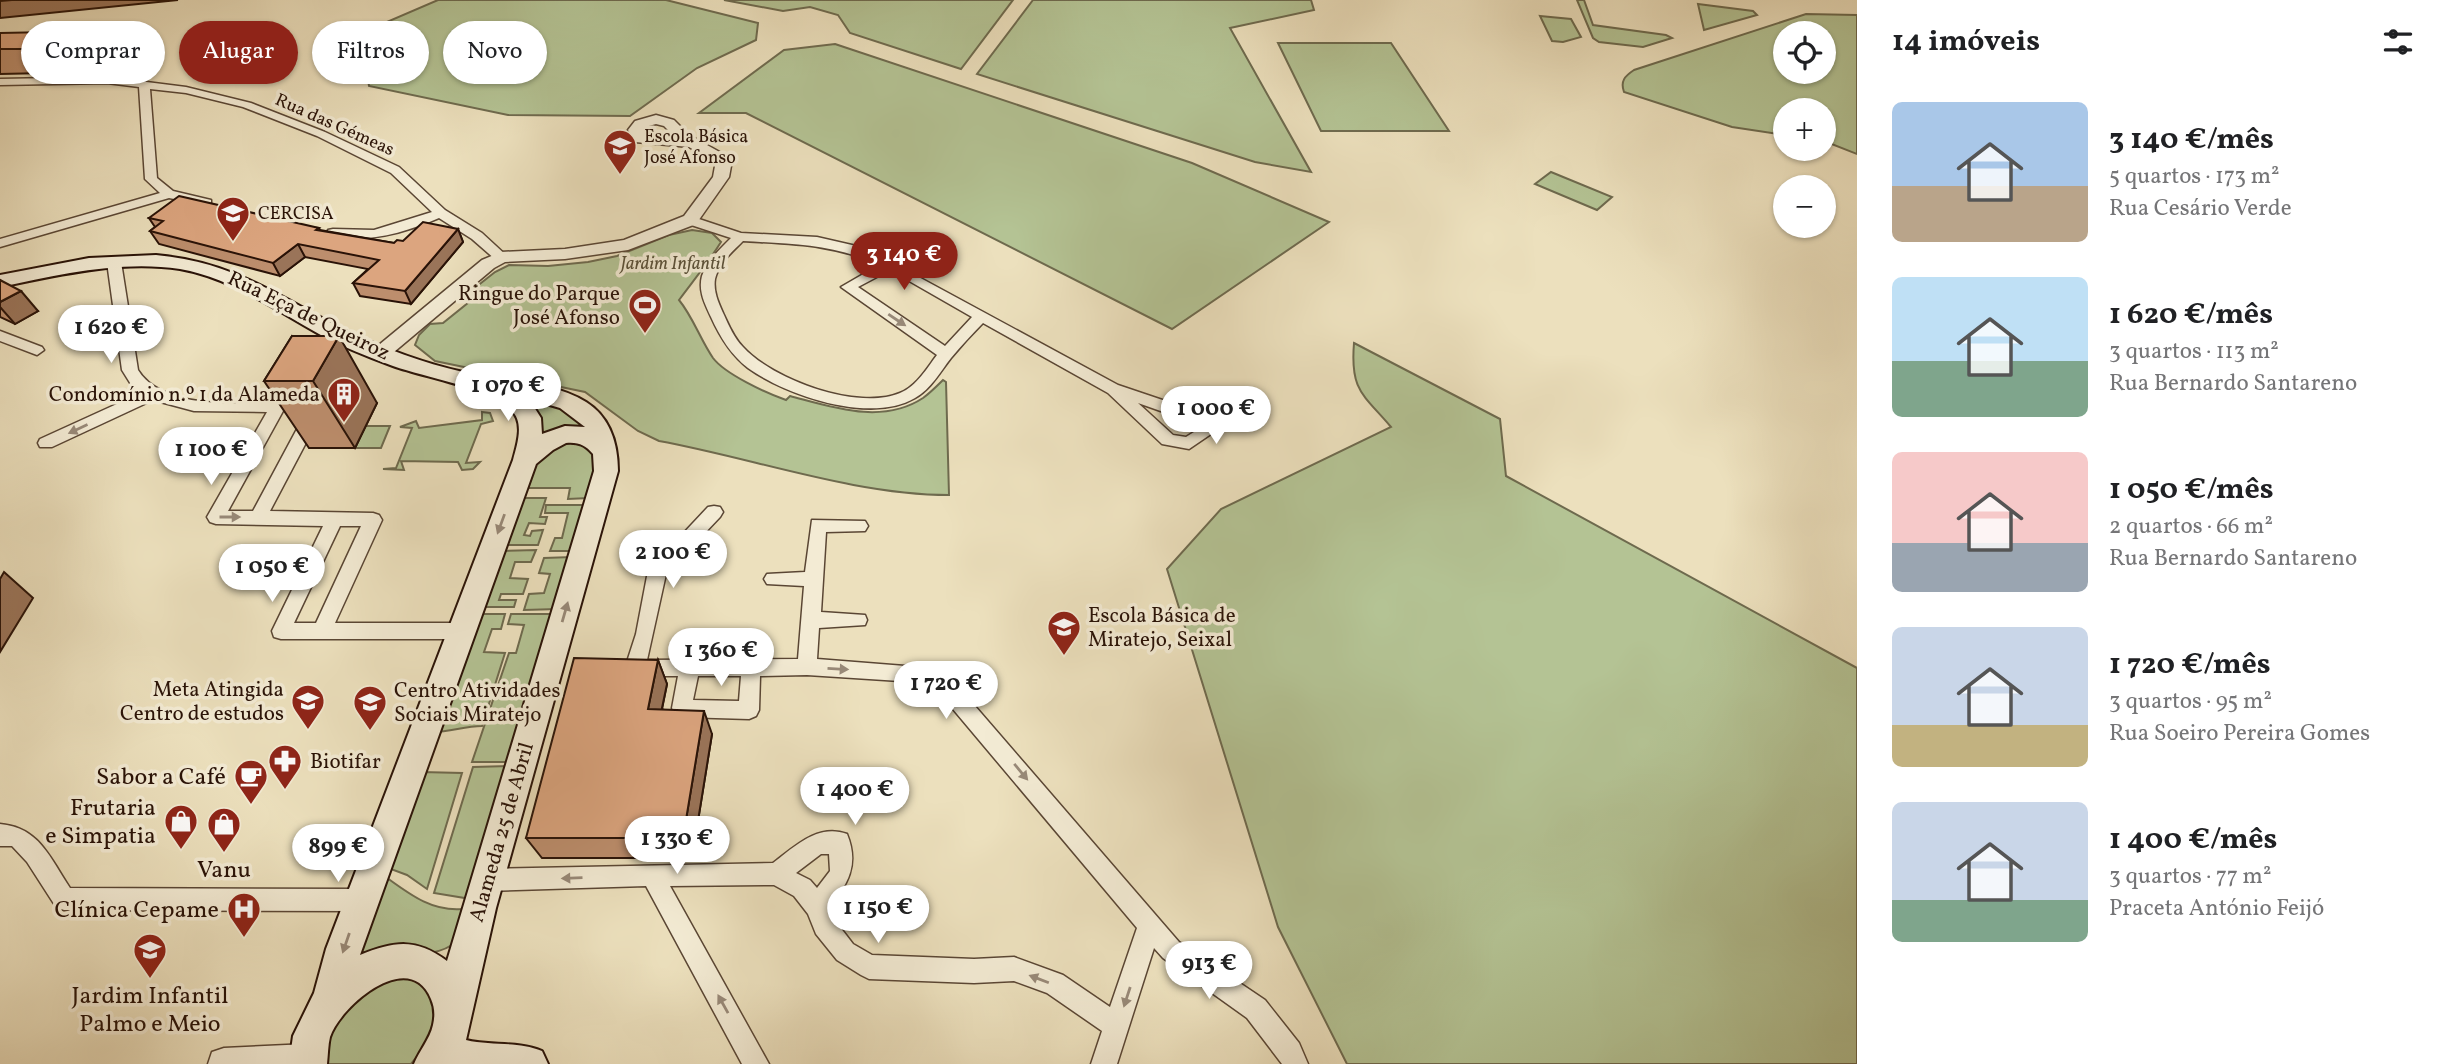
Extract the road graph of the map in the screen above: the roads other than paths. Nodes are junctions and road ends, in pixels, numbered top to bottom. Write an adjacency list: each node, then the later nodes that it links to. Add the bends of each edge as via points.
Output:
1 (21, 81): 2 (street, Rua das Gémeas)
2 (0, 82)
3 (144, 84): 5 (street, via 149,169 152,179); 7 (street, Rua das Gémeas, via 247,105 321,134 395,170)
4 (691, 143): 8 (street, via 719,158 723,166 721,177)
5 (169, 194): 6 (street); 11 (street)
6 (222, 207)
7 (440, 213): 9 (street, via 404,228 354,237); 12 (street, Rua das Gémeas)
8 (690, 220): 10 (street); 12 (street, via 628,245)
9 (314, 230)
10 (740, 237): 14 (street, via 817,241 860,251); 20 (street, via 722,254 709,276 709,298 739,353 767,374 848,403 881,404 908,396 931,376)
11 (0, 243)
12 (501, 257): 19 (street)
13 (114, 262): 15 (main road, Rua Eça de Queiroz); 19 (main road, Rua Eça de Queiroz, via 174,263 221,272); 23 (street, via 130,370 139,384)
14 (890, 265): 16 (street); 20 (street, one-way to 20, via 848,287)
15 (0, 281)
16 (980, 317): 20 (street); 22 (street)
17 (0, 336): 18 (street)
18 (37, 350)
19 (381, 353): 21 (main road, Rua Eça de Queiroz)
20 (946, 354)
21 (491, 386): 26 (main road, via 561,399 579,408 602,435); 27 (main road, via 522,402 531,417 533,431)
22 (1112, 389): 22 (street, via 1168,440 1189,443 1203,434 1195,417)
23 (153, 393): 24 (street, via 190,404); 25 (street, one-way to 25)
24 (278, 405): 29 (street, via 318,405); 29 (street, one-way to 29, via 216,517)
25 (46, 443)
26 (607, 454): 27 (main road, via 597,440 573,433 549,440); 46 (main road, Alameda 25 de Abril, one-way to 26, via 561,666)
27 (525, 460): 37 (main road, one-way to 37)
28 (714, 512): 40 (street, via 657,571)
29 (258, 517): 30 (street)
30 (334, 520): 36 (street, via 373,520); 36 (street, via 281,631)
31 (859, 526): 33 (street, via 818,526)
32 (774, 579): 33 (street)
33 (814, 579): 34 (street)
34 (811, 620): 35 (street); 39 (street)
35 (858, 620)
36 (322, 630): 37 (street)
37 (461, 631): 47 (main road)
38 (610, 667): 40 (street)
39 (807, 667): 41 (street); 49 (street, one-way to 49, via 936,675)
40 (635, 668): 42 (street)
41 (751, 668): 42 (street); 42 (street, via 749,710 682,708)
42 (689, 669)
43 (9, 836): 47 (street, via 35,854 64,898)
44 (776, 874): 45 (street); 48 (street, via 802,888); 48 (street, via 817,844 839,842 841,874)
45 (652, 875): 46 (street, one-way to 46); 57 (street, one-way to 45)
46 (487, 880): 51 (main road, Alameda 25 de Abril)
47 (362, 900): 50 (main road, one-way to 50)
48 (817, 907): 52 (street, one-way to 48, via 1054,984 1014,969 869,967 845,952 824,926)
49 (1150, 925): 52 (street, one-way to 52); 59 (street, via 1171,950 1256,1009)
50 (331, 999): 51 (main road, via 368,969 408,960 426,964 440,974); 54 (main road, via 314,1029)
51 (453, 1008): 53 (main road, Alameda 25 de Abril, via 452,1025)
52 (1118, 1027): 58 (street)
53 (437, 1058): 56 (main road)
54 (308, 1062): 55 (street)
55 (225, 1064)
56 (529, 1064)
57 (756, 1064)
58 (1104, 1064)
59 (1295, 1064)

